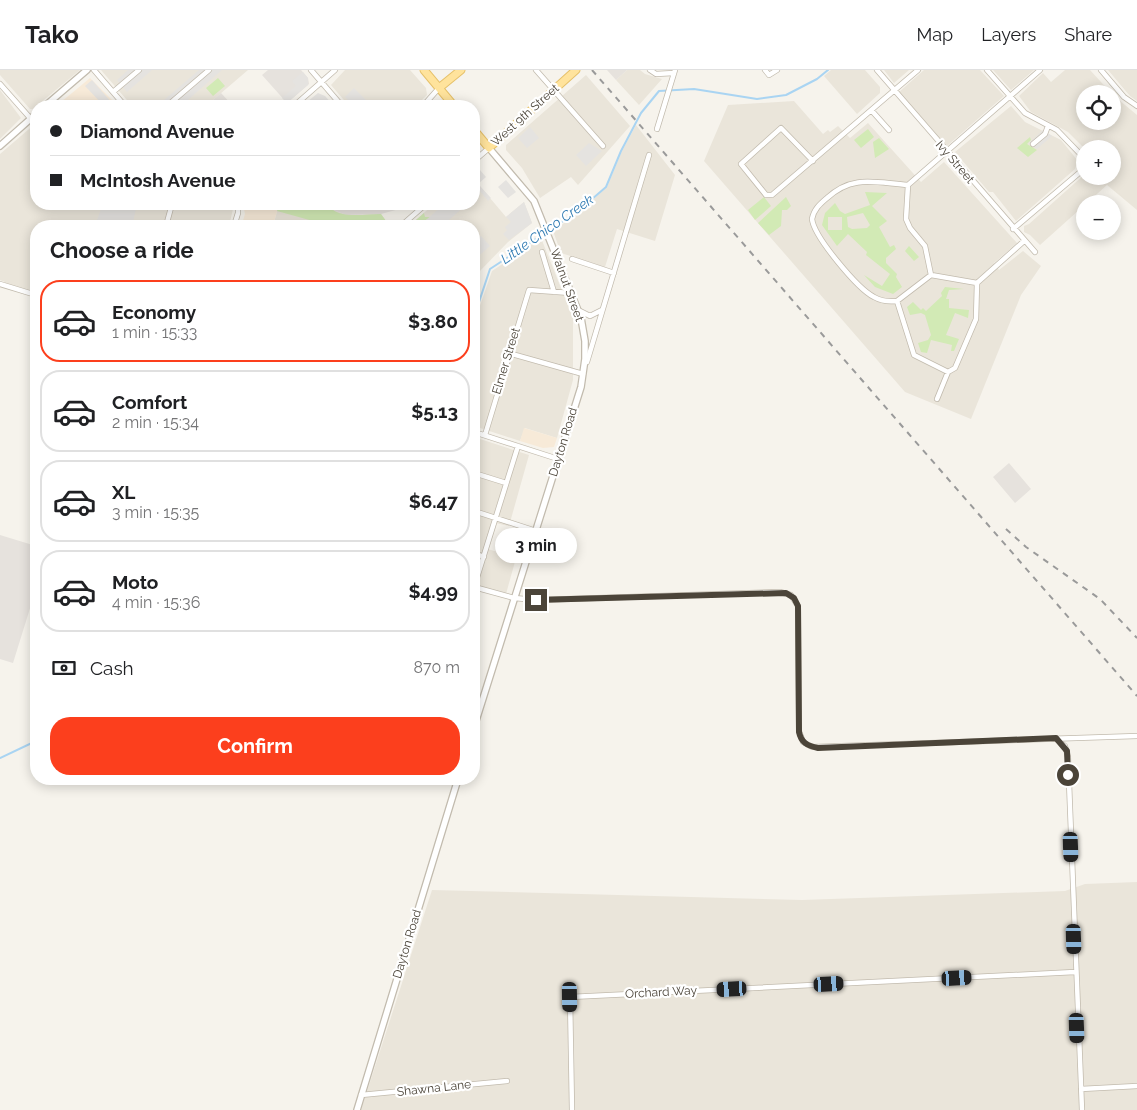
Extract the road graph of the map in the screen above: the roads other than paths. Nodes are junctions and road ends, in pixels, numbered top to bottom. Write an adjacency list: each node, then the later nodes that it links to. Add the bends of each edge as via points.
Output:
1 (87, 70): 27 (street)
2 (94, 70): 24 (street)
3 (139, 70): 24 (street)
4 (209, 70): 29 (street)
5 (311, 70): 20 (street)
6 (335, 70): 20 (street)
7 (424, 70): 22 (main road)
8 (461, 70): 22 (main road)
9 (536, 70): 23 (street)
10 (576, 70): 23 (main road, West 9th Street)
11 (650, 70): 19 (street, via 656,74)
12 (764, 70): 13 (street, via 769,75)
13 (777, 70)
14 (877, 70): 25 (street, Ivy Street)
15 (918, 70): 25 (street)
16 (987, 70): 26 (street)
17 (1040, 70): 26 (street)
18 (1101, 70): 34 (street)
19 (674, 71): 39 (street)
20 (321, 82): 30 (street); 31 (street)
21 (0, 84): 36 (street)
22 (439, 88): 32 (street); 33 (main road)
23 (553, 89): 44 (street); 45 (main road, West 9th Street)
24 (113, 92): 28 (street)
25 (894, 92): 35 (street); 47 (street, Ivy Street)
26 (1010, 96): 38 (street, via 1030,118); 47 (street)
27 (52, 100)
28 (120, 100)
29 (174, 100)
30 (301, 100)
31 (337, 100)
32 (428, 100)
33 (449, 100)
34 (1137, 106)
35 (872, 111): 40 (street); 50 (street)
36 (30, 118)
37 (30, 120): 43 (street)
38 (1048, 126): 42 (street, via 1046,134); 46 (street)
39 (657, 129)
40 (889, 130)
41 (480, 137): 45 (main road, Walnut Street)
42 (1033, 144)
43 (0, 146)
44 (602, 146)
45 (489, 148): 49 (street, West 9th Street); 66 (street, Walnut Street, via 526,189 542,219)
46 (1076, 149)
47 (946, 151): 52 (street); 55 (street, Ivy Street)
48 (649, 155): 60 (street, Dayton Road)
49 (480, 156)
50 (813, 161): 50 (street, via 772,196 766,196 741,164 781,128)
51 (1076, 176): 55 (street)
52 (908, 185): 61 (street, via 906,219 925,246); 67 (street, via 845,184 817,206 812,219 819,238 863,288 877,298)
53 (419, 210): 54 (street)
54 (408, 220)
55 (1013, 229): 56 (street, Ivy Street)
56 (1024, 241): 58 (street, Ivy Street); 62 (street)
57 (542, 252): 64 (street)
58 (1035, 252)
59 (572, 259): 60 (street)
60 (614, 273): 69 (street, Dayton Road)
61 (931, 275): 62 (street); 67 (street)
62 (977, 283): 71 (street, via 972,332 957,364)
63 (0, 284): 65 (street)
64 (554, 292): 66 (street); 70 (street, Elmer Street, via 530,288)
65 (30, 293)
66 (571, 293): 68 (street, Walnut Street)
67 (897, 302): 71 (street, via 914,356)
68 (577, 309): 69 (street, via 590,316); 72 (street, Walnut Street, via 585,341)
69 (603, 309): 72 (street, Dayton Road)
70 (508, 353): 72 (street); 75 (street, Elmer Street)
71 (948, 372): 73 (street)
72 (583, 376): 77 (street, Dayton Road)
73 (937, 399)
74 (480, 434): 75 (street)
75 (485, 435): 76 (street)
76 (518, 446): 77 (street); 79 (street)
77 (558, 459): 82 (street, Dayton Road)
78 (480, 475): 79 (street)
79 (506, 483): 81 (street)
80 (480, 513): 81 (street)
81 (496, 518): 82 (street); 84 (street)
82 (536, 531): 87 (street, Dayton Road)
83 (480, 555): 84 (street)
84 (484, 557): 85 (street)
85 (480, 569)
86 (480, 589): 87 (street)
87 (514, 598): 88 (street, Dayton Road); 90 (street, via 786,593 798,606 799,732 807,744 818,748)
88 (480, 708)
89 (1137, 736): 90 (street)
90 (1056, 738): 92 (street, via 1065,746 1068,757)
91 (456, 785): 96 (street, Dayton Road)
92 (1075, 972): 95 (street); 98 (street, Orchard Way, via 570,997)
93 (507, 1081): 96 (street, Shawna Lane)
94 (1137, 1086): 95 (street)
95 (1081, 1089): 99 (street)
96 (361, 1096): 97 (street, Dayton Road)
97 (357, 1110)
98 (572, 1110)
99 (1082, 1110)

